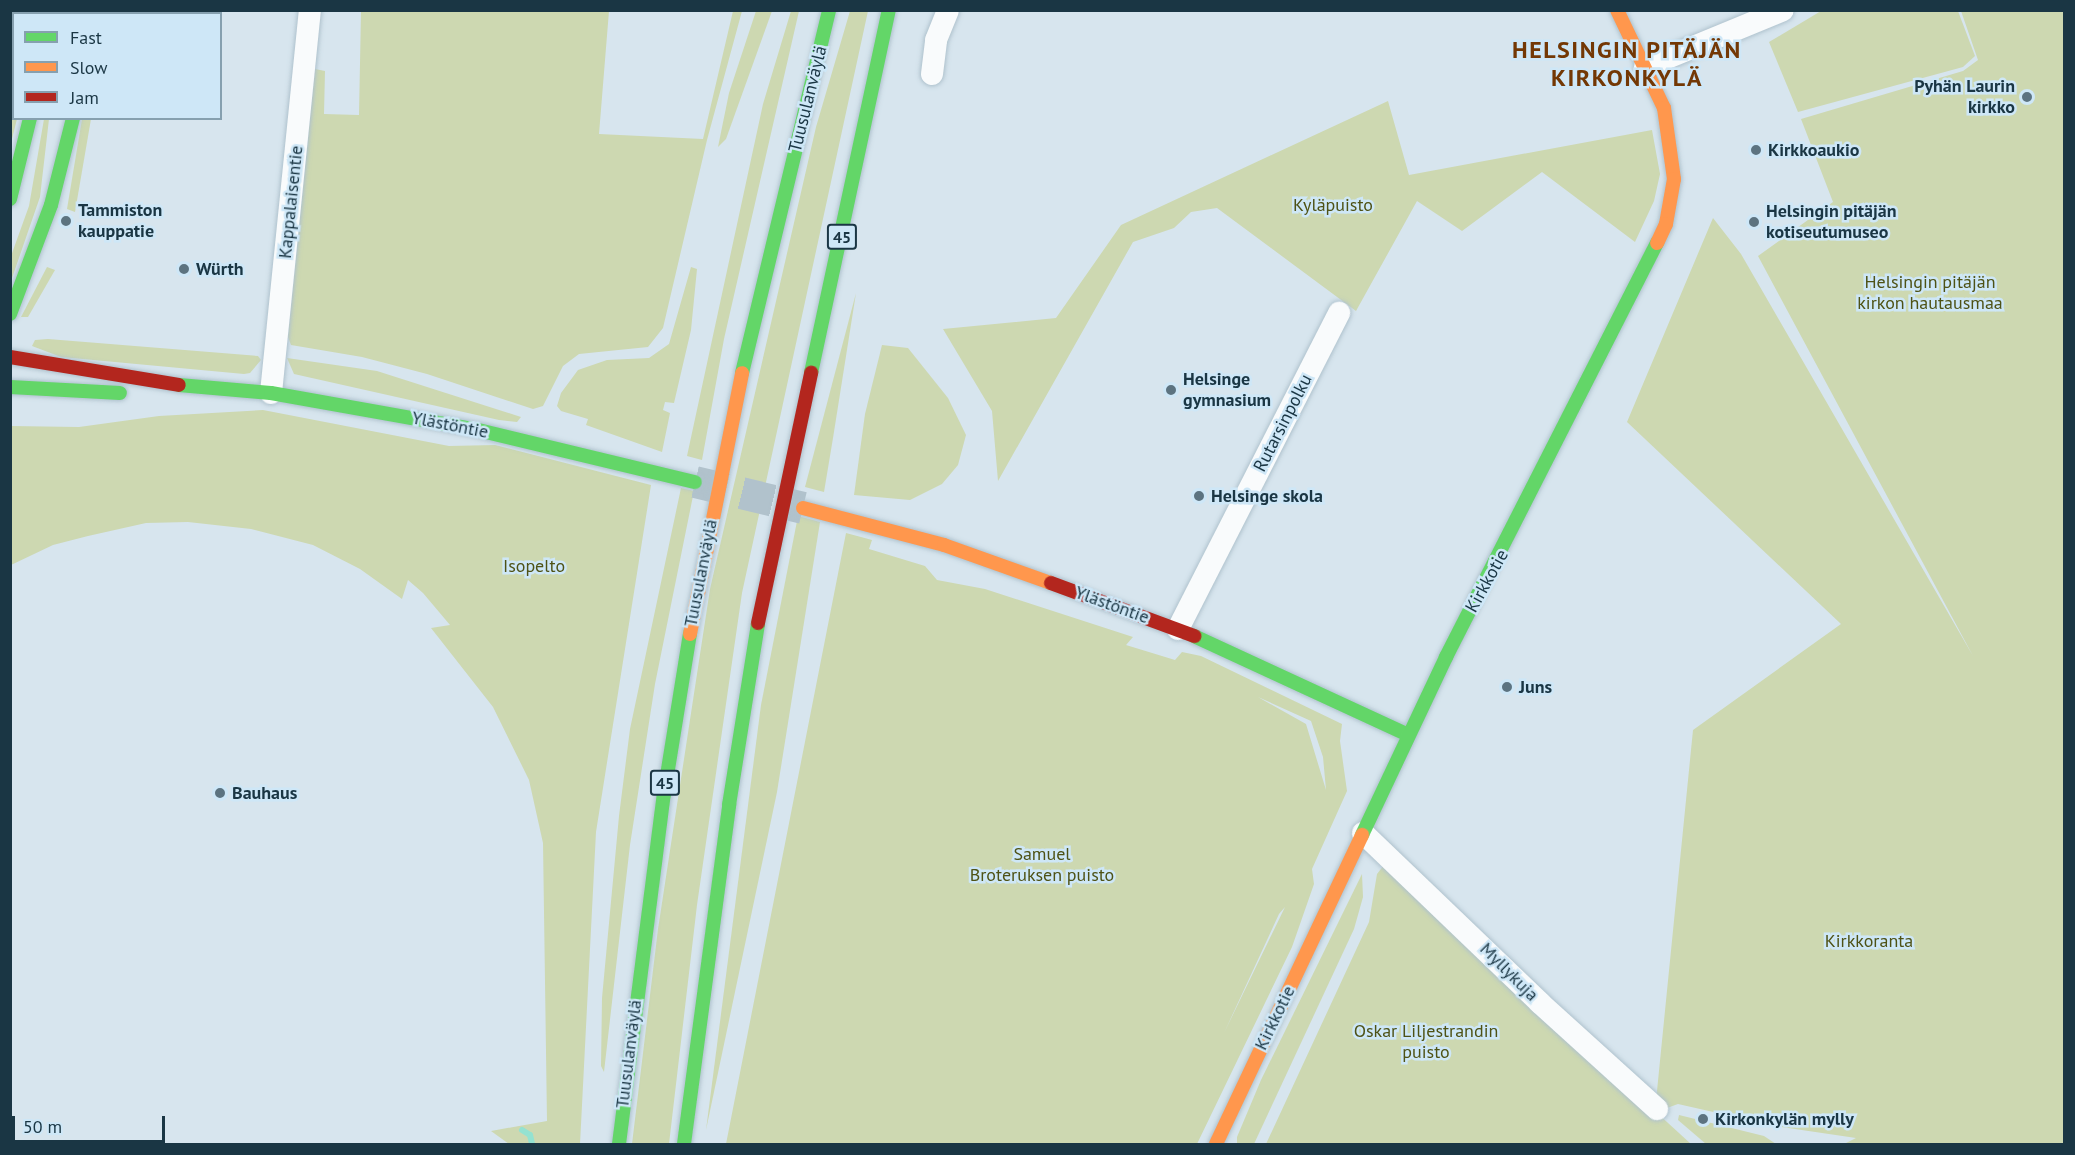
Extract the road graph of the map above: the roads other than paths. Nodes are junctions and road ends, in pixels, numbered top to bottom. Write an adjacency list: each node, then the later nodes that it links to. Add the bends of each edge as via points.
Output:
1 (310, 10): 17 (street, Kappalaisentie)
2 (890, 10): 25 (main road, 45, via 758,623 729,805)
3 (948, 10): 8 (street, via 936,40)
4 (1617, 10): 7 (main road, Kirkkotie)
5 (1783, 10): 7 (street)
6 (828, 14): 24 (main road, Tuusulanväylä / 45, via 730,424 695,605 664,794)
7 (1646, 67): 21 (main road, Kirkkotie, via 1664,108 1672,146 1674,179 1666,224)
8 (932, 74)
9 (30, 120): 11 (main road)
10 (72, 120): 13 (main road, via 51,205)
11 (10, 199)
12 (1339, 313): 20 (street, Rutarsinpolku)
13 (10, 314)
14 (10, 357): 16 (main road, Ylästöntie)
15 (10, 387): 16 (main road, Ylästöntie, via 128,394)
16 (201, 389): 17 (main road, Ylästöntie)
17 (271, 393): 18 (main road, Ylästöntie, via 500,435)
18 (696, 482)
19 (803, 508): 20 (main road, Ylästöntie, via 944,545)
20 (1178, 629): 21 (main road, Ylästöntie)
21 (1408, 735): 22 (main road, Kirkkotie)
22 (1363, 833): 23 (street, Myllykuja, via 1540,1003); 26 (main road, Kirkkotie)
23 (1657, 1108)
24 (619, 1144)
25 (684, 1144)
26 (1216, 1144)

